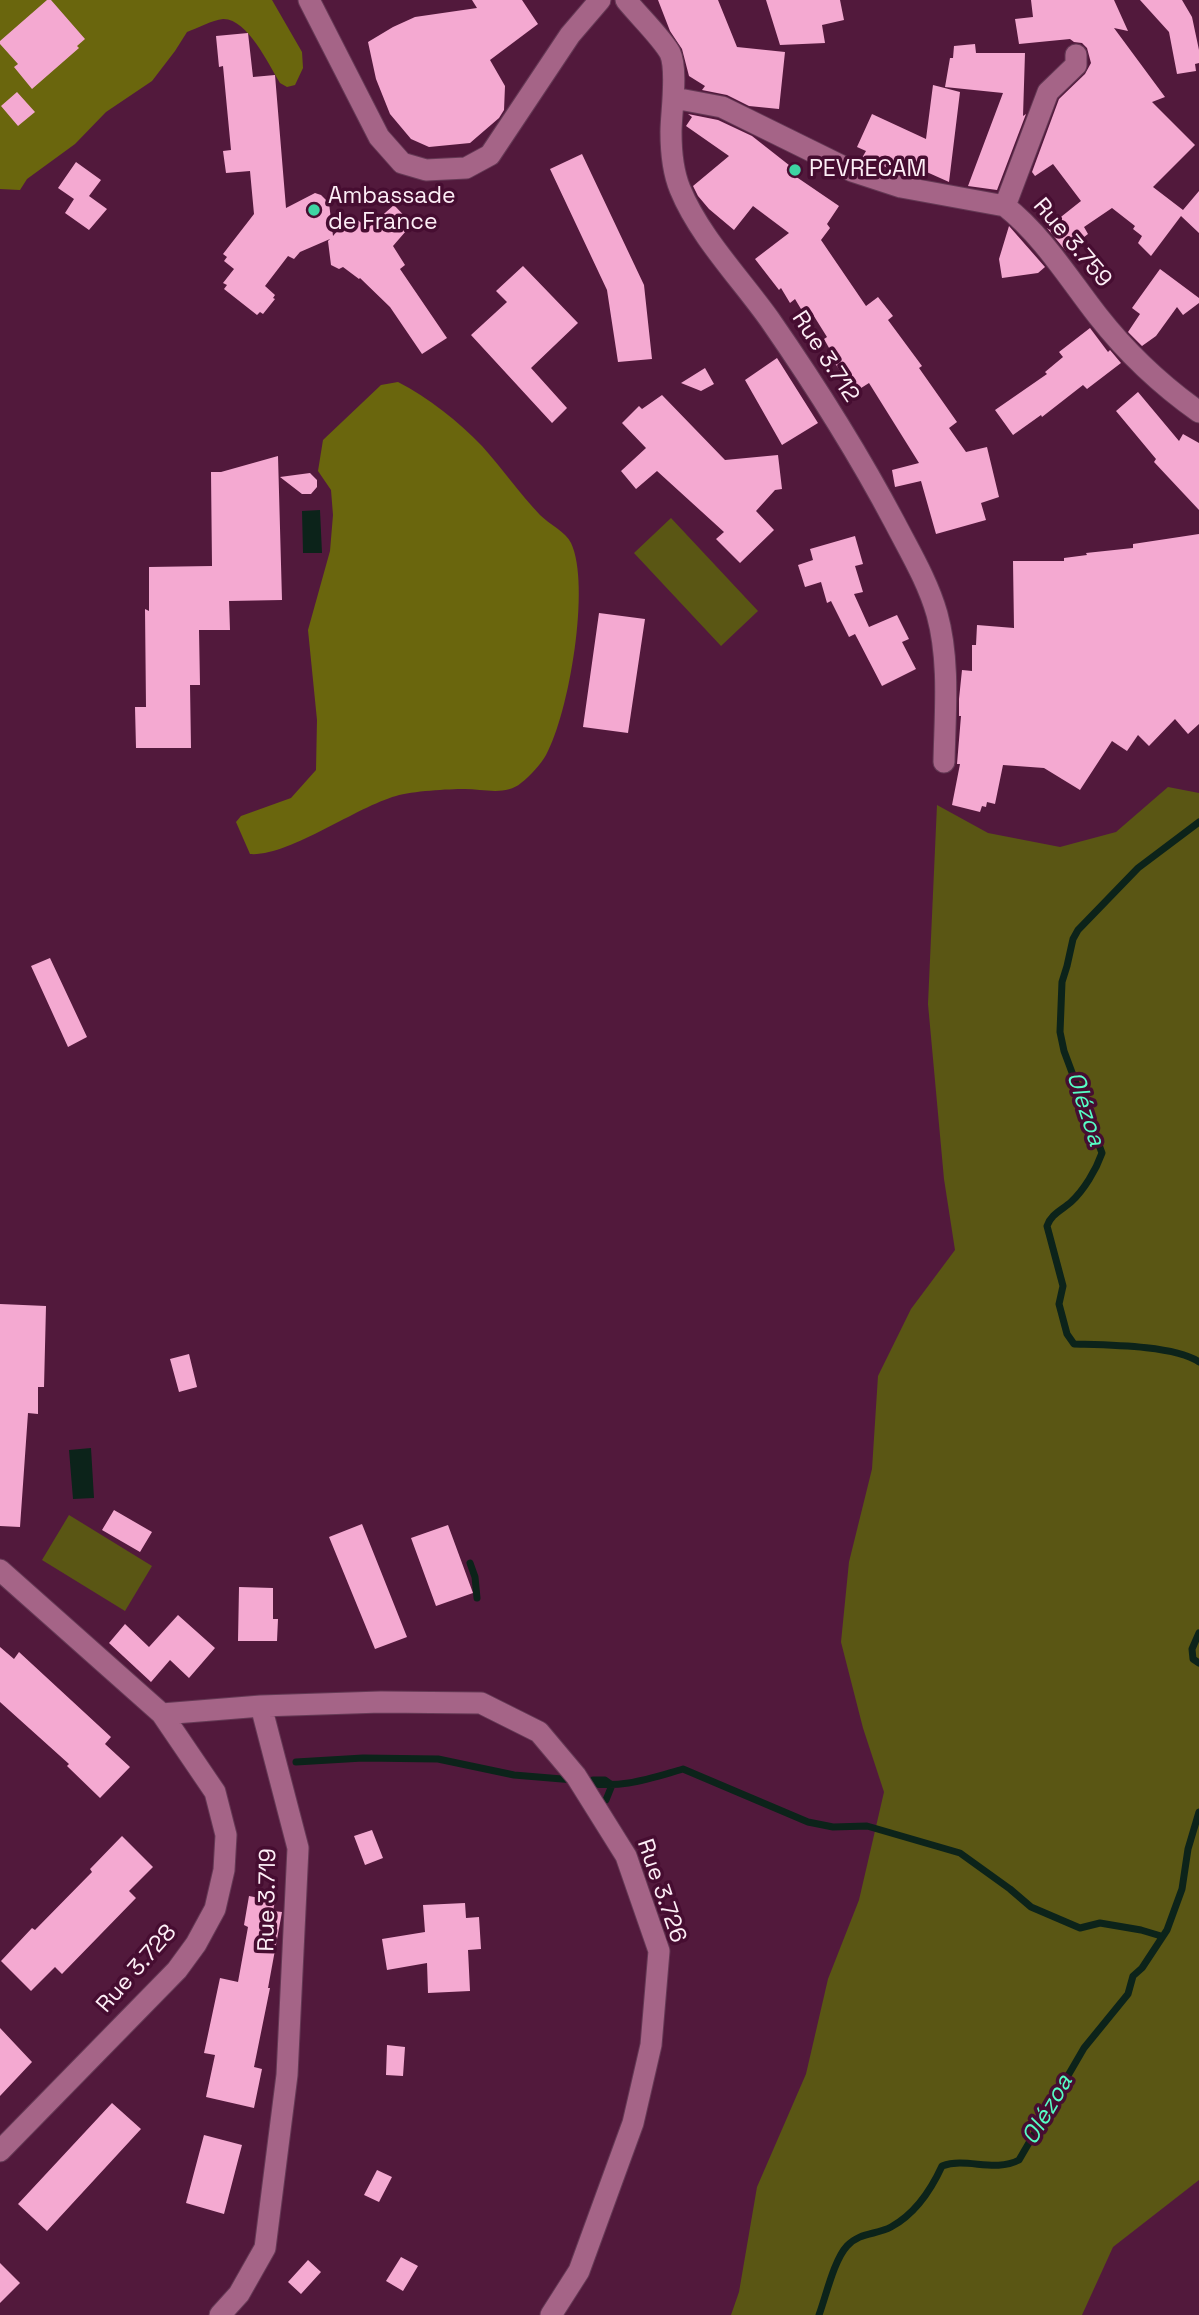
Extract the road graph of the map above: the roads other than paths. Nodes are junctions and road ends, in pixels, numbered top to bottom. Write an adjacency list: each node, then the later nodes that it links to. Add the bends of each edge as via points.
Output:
1 (309, 0): 2 (street, via 379,137 402,163 426,170 466,168 490,155 570,35)
2 (600, 0)
3 (626, 0): 5 (street, Rue 3.712, via 671,54)
4 (1076, 55): 6 (street, via 1076,65 1048,92)
5 (674, 97): 6 (street, Rue 3.759, via 722,107 852,171 901,187); 8 (street, Rue 3.712, via 673,162 680,189 696,219 812,384 874,483 923,577 937,615 945,672)
6 (1005, 206): 7 (street, Rue 3.759, via 1044,245 1124,348)
7 (1199, 412)
8 (944, 762)
9 (0, 1570): 11 (street)
10 (261, 1706): 11 (street); 13 (street, Rue 3.719, via 298,1848 287,2075 265,2248 239,2294); 14 (street, Rue 3.726, via 481,1703 539,1732 576,1776 626,1856 659,1951 651,2045 634,2123 579,2271)
11 (162, 1714): 12 (street, Rue 3.728, via 215,1792 226,1835 215,1909 177,1970)
12 (0, 2151)
13 (220, 2315)
14 (551, 2315)

